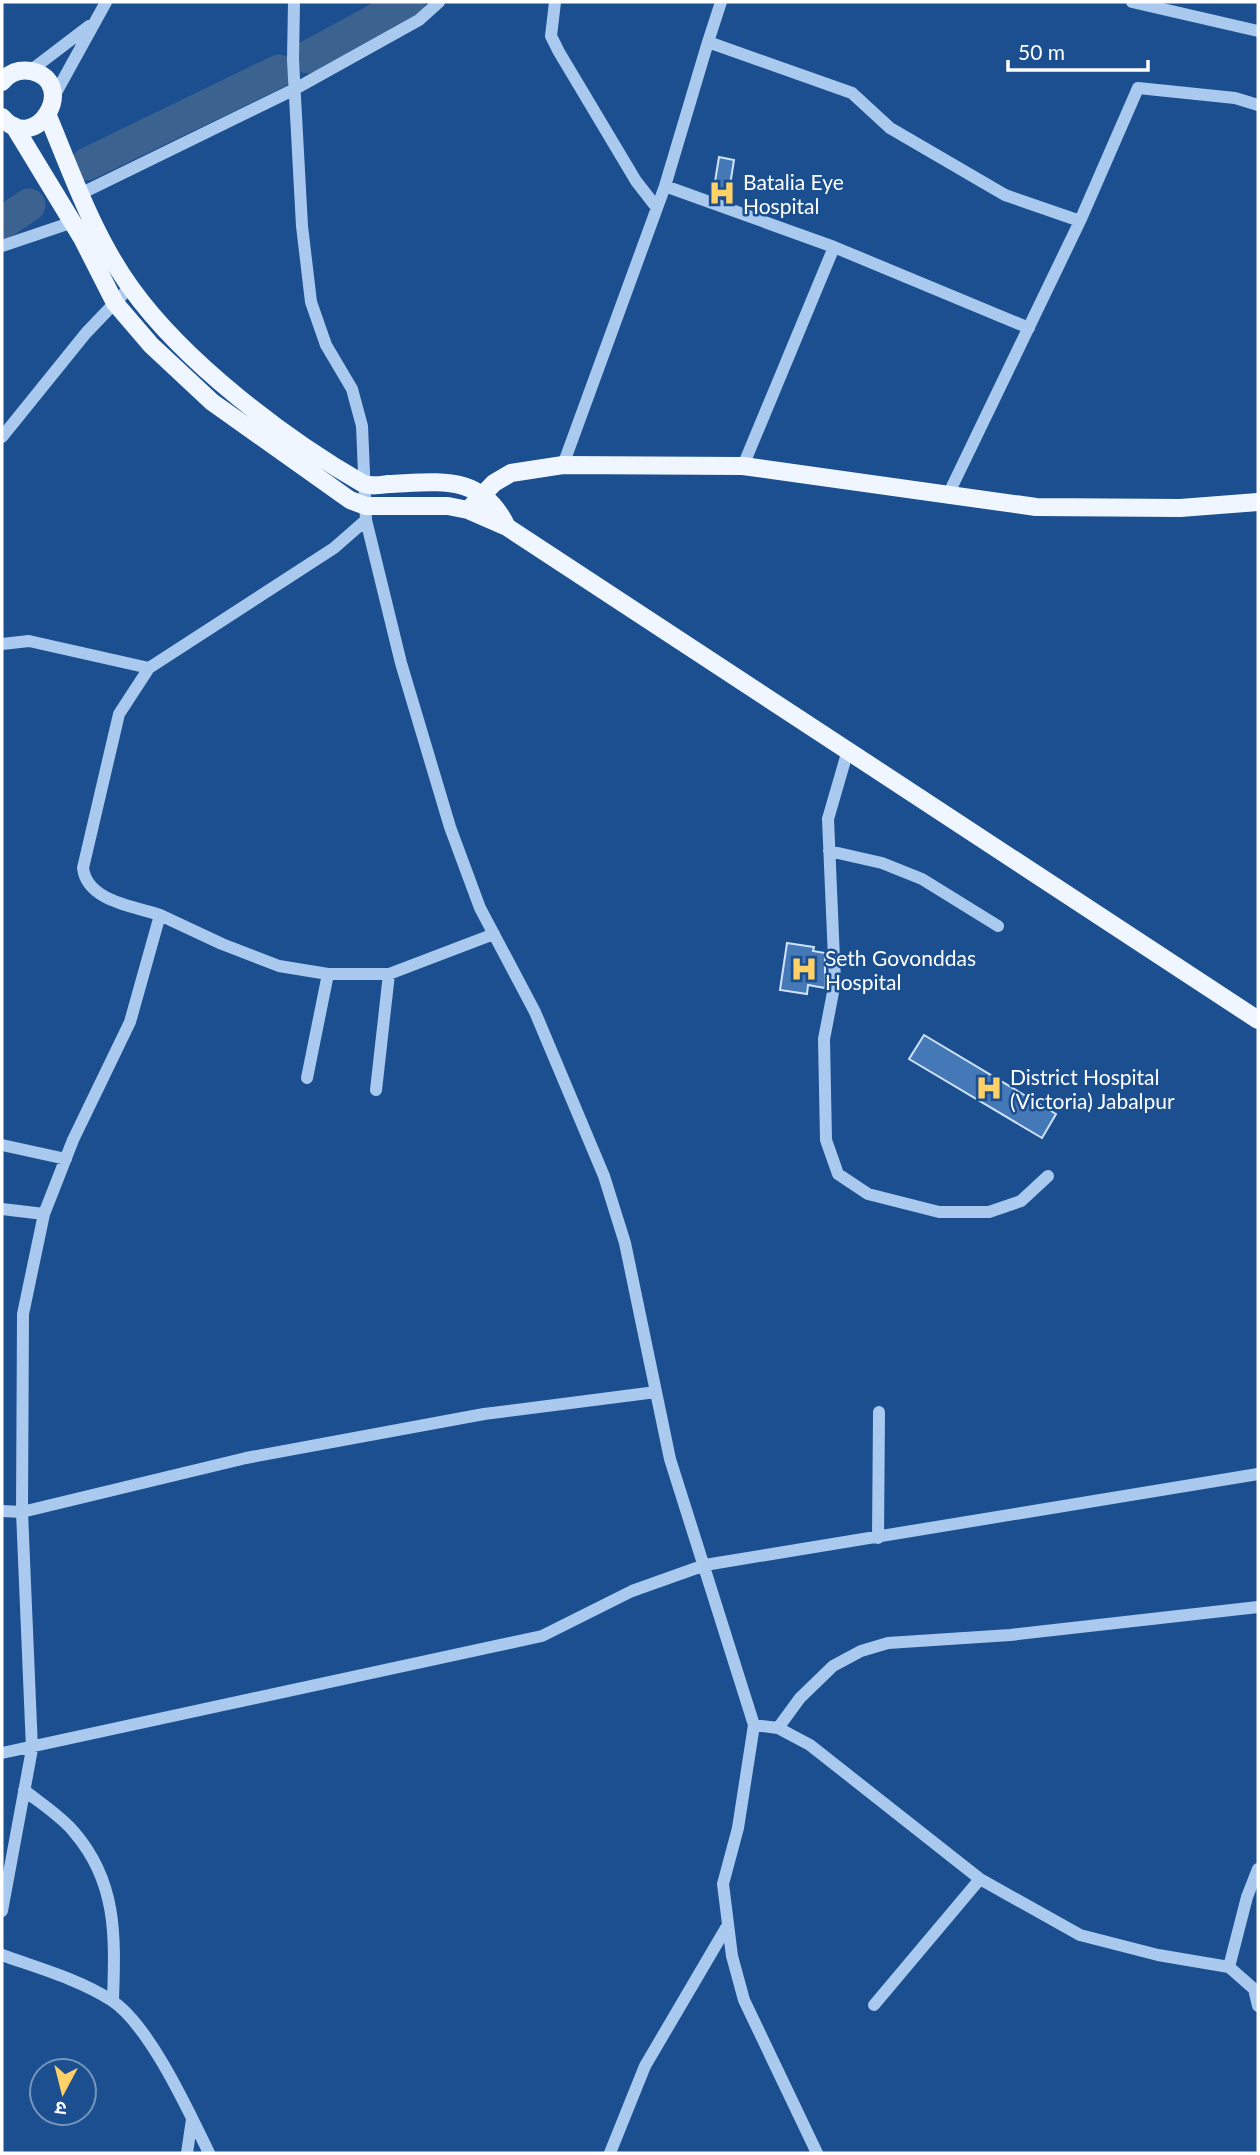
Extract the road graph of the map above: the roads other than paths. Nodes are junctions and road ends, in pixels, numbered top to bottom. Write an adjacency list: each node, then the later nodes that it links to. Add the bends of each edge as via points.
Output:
1 (106, 2): 7 (street)
2 (293, 2): 12 (street)
3 (439, 2): 12 (street, via 419,20)
4 (555, 2): 19 (street, via 551,36 636,181)
5 (721, 2): 9 (street)
6 (1132, 2): 8 (street)
7 (92, 24): 10 (street); 13 (street)
8 (1258, 31)
9 (708, 42): 17 (street); 20 (street, via 852,93 890,128 1005,195)
10 (30, 71): 11 (main road); 13 (main road, via 46,80)
11 (5, 74)
12 (295, 89): 18 (street); 30 (street, via 311,302 327,345 352,389 362,426)
13 (53, 98): 15 (main road)
14 (1258, 105): 20 (street, via 1235,98 1138,88)
15 (48, 116): 16 (main road, via 33,127); 18 (main road)
16 (8, 121): 21 (main road)
17 (665, 186): 19 (street); 23 (street)
18 (80, 194): 24 (main road)
19 (657, 208): 28 (street)
20 (1080, 221): 26 (street)
21 (73, 222): 22 (street); 25 (main road)
22 (4, 244)
23 (834, 247): 26 (street); 29 (street)
24 (130, 287): 25 (street); 30 (main road, via 167,334 212,375)
25 (115, 303): 27 (street); 35 (main road, via 151,345 212,402)
26 (1028, 328): 32 (street)
27 (2, 437)
28 (562, 465): 29 (main road); 31 (main road, via 511,473)
29 (743, 467): 32 (main road)
30 (366, 485): 31 (main road, via 439,482 461,484); 35 (street)
31 (484, 494): 34 (main road); 36 (main road)
32 (947, 497): 33 (main road, via 1036,507 1180,508)
33 (1258, 502)
34 (468, 510): 35 (main road, via 448,506); 36 (main road)
35 (366, 513): 38 (street, via 334,548); 43 (street, via 401,663 450,827)
36 (507, 527): 39 (main road)
37 (2, 644): 38 (street, via 29,641)
38 (149, 668): 41 (street, via 119,714 83,867 85,882 96,893)
39 (848, 750): 40 (street, via 828,819); 46 (main road)
40 (829, 851): 42 (street, via 882,863 922,880); 51 (street, via 835,982 824,1039 826,1140 838,1174 868,1194 939,1212 989,1212 1021,1201)
41 (160, 915): 44 (street, via 279,966); 50 (street, via 130,1022)
42 (998, 926)
43 (494, 934): 45 (street); 54 (street, via 535,1012 604,1176 625,1243)
44 (328, 974): 45 (street); 47 (street)
45 (389, 975): 48 (street)
46 (1258, 1020)
47 (307, 1078)
48 (376, 1090)
49 (2, 1144): 50 (street)
50 (66, 1159): 53 (street)
51 (1048, 1176)
52 (2, 1209): 53 (street)
53 (44, 1214): 58 (street, via 23,1314)
54 (656, 1392): 58 (street, via 484,1414 246,1458); 60 (street, via 670,1459)
55 (879, 1412): 59 (street)
56 (1258, 1474): 59 (street)
57 (2, 1511): 58 (street)
58 (23, 1512): 64 (street)
59 (878, 1538): 60 (street)
60 (705, 1565): 62 (street); 64 (street, via 632,1591 542,1636)
61 (1258, 1607): 63 (street, via 888,1643 833,1666)
62 (754, 1726): 63 (street); 70 (street, via 738,1828 723,1884)
63 (778, 1728): 68 (street, via 810,1745)
64 (32, 1749): 65 (street); 66 (street)
65 (2, 1754)
66 (24, 1790): 69 (street); 73 (street, via 74,1831 104,1879 116,1929)
67 (1258, 1869): 72 (street)
68 (980, 1879): 72 (street, via 1080,1935); 74 (street)
69 (2, 1910)
70 (726, 1928): 79 (street, via 645,2066); 80 (street, via 744,2000)
71 (2, 1955): 73 (street)
72 (1229, 1968): 75 (street, via 1254,1989)
73 (113, 2001): 76 (street, via 148,2040)
74 (874, 2006)
75 (1258, 2006)
76 (192, 2118): 77 (street); 78 (street)
77 (187, 2153)
78 (209, 2153)
79 (610, 2153)
80 (817, 2153)

